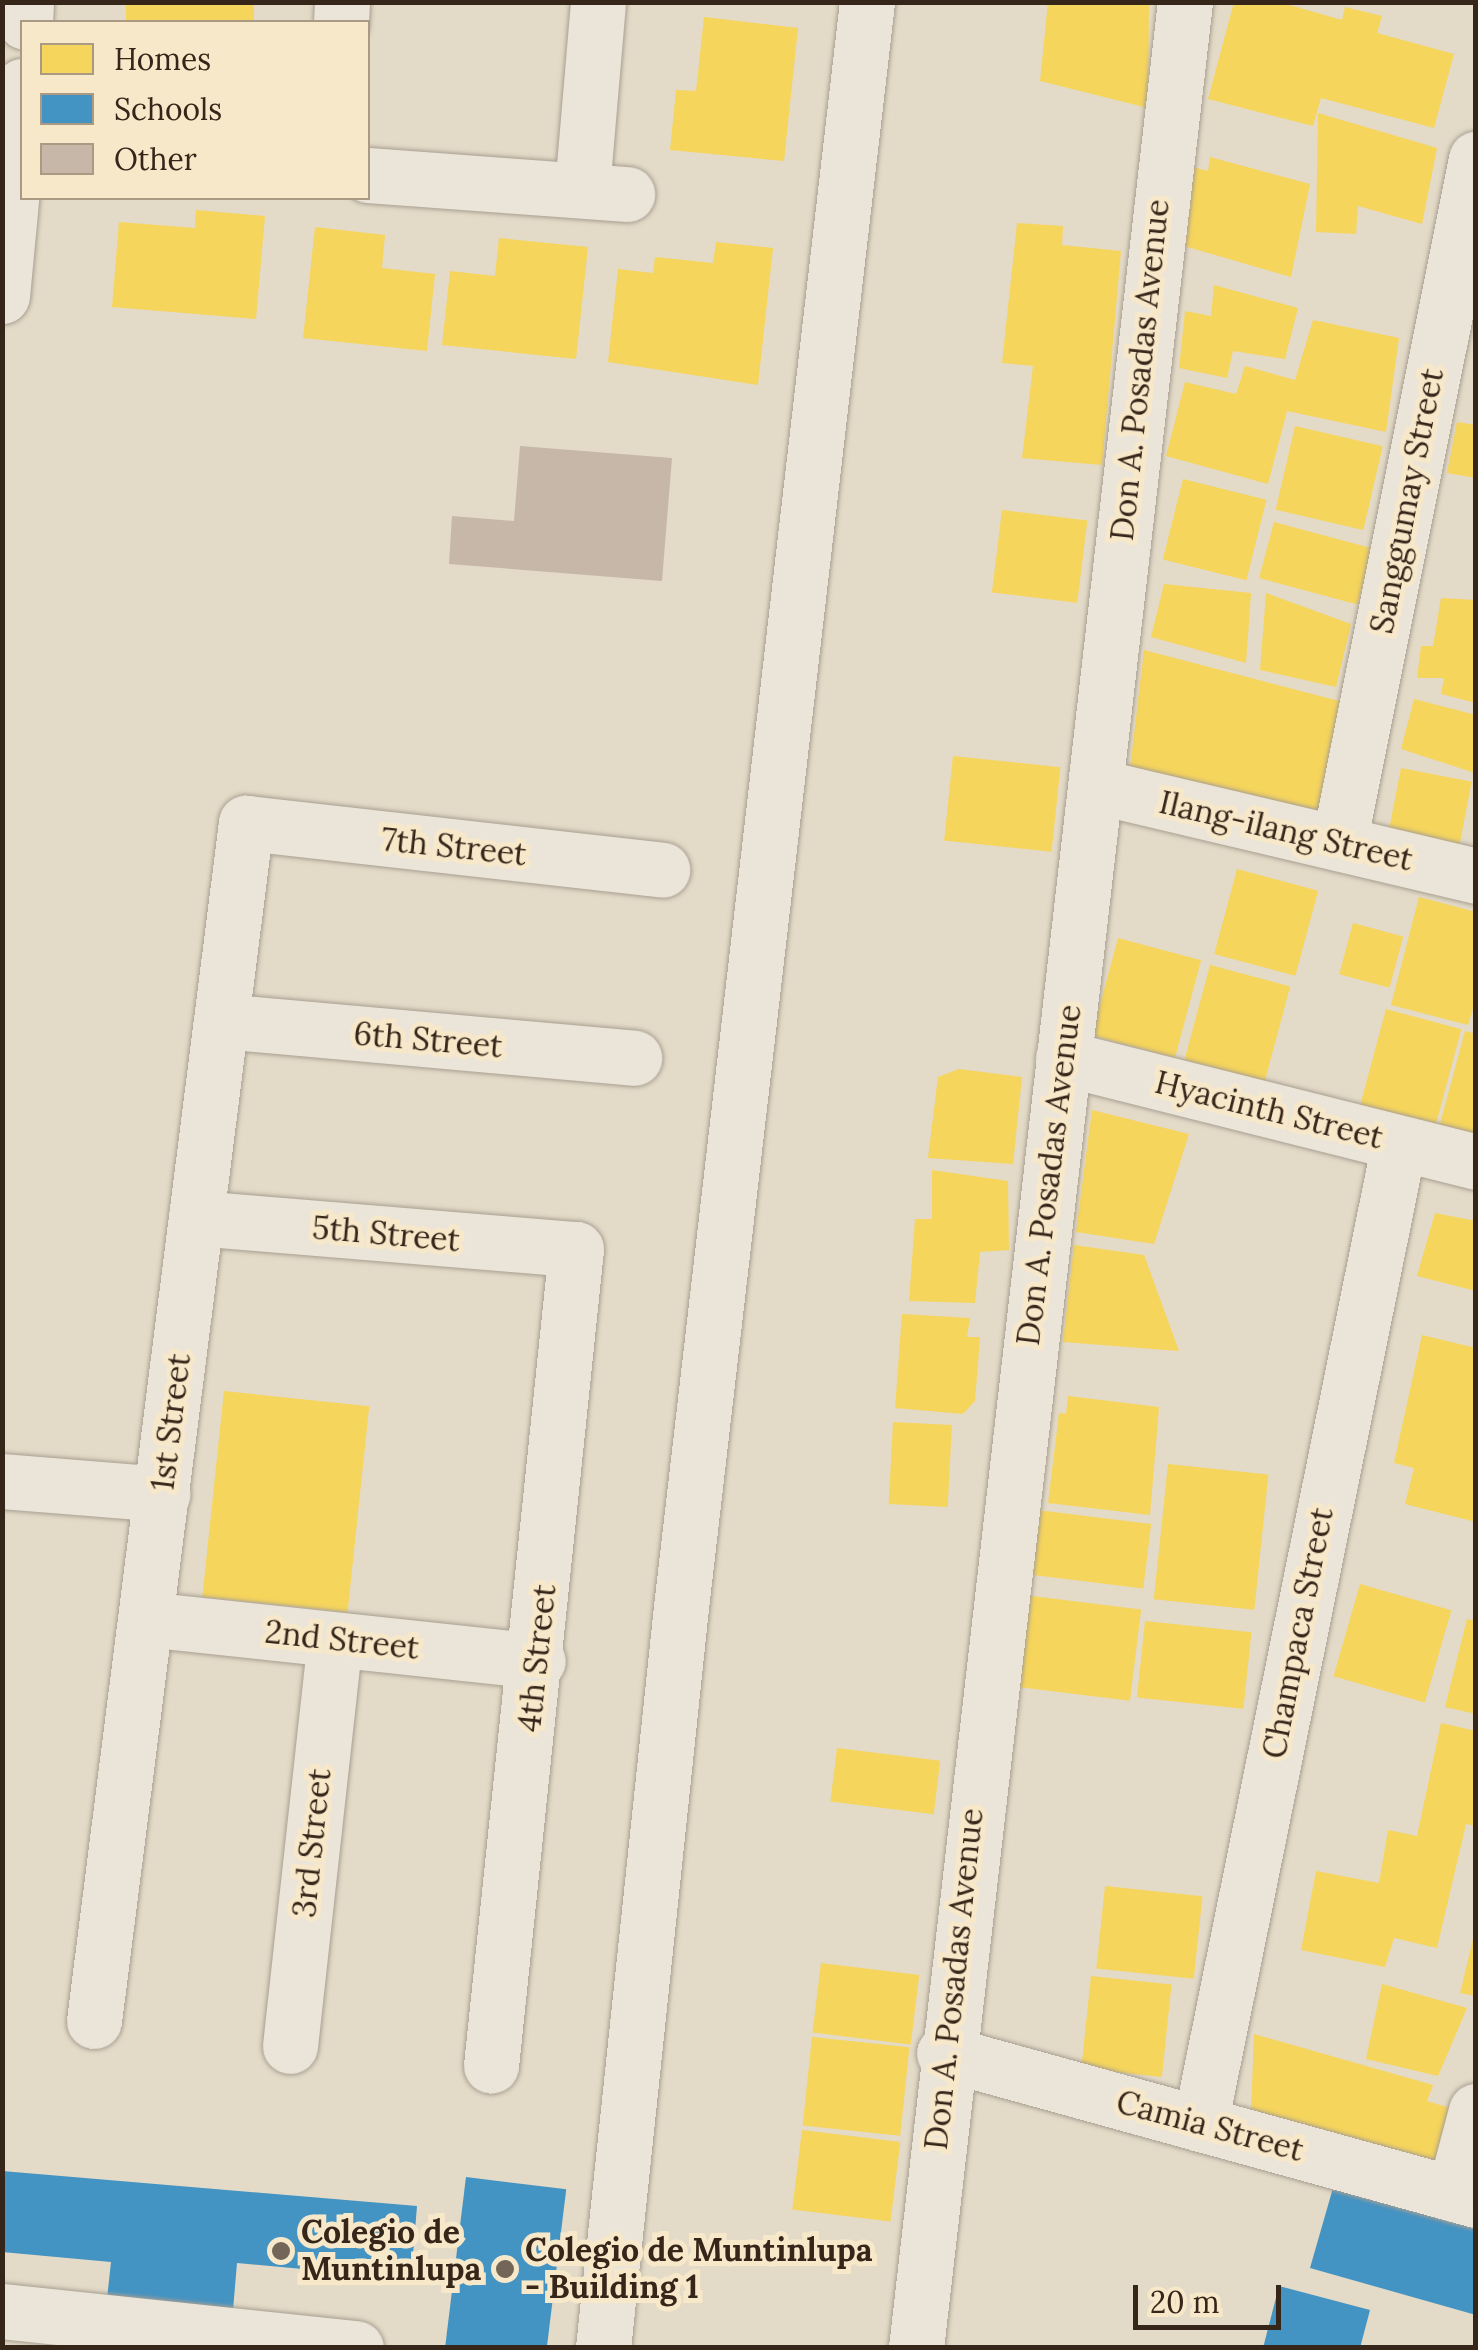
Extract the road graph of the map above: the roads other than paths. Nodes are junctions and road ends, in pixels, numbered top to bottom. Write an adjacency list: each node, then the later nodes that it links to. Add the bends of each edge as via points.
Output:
1 (598, 2): 6 (street, via 604,192)
2 (867, 2): 34 (street, via 681,1607)
3 (1184, 2): 8 (street, Don A. Posadas Avenue)
4 (17, 125): 7 (street)
5 (1476, 159): 10 (street, Sanggumay Street)
6 (370, 175)
7 (2, 296)
8 (1096, 786): 10 (street, Ilang-ilang Street); 15 (street, Don A. Posadas Avenue)
9 (246, 823): 11 (street, 7th Street); 13 (street, 1st Street)
10 (1339, 843): 12 (street, Ilang-ilang Street)
11 (662, 870)
12 (1476, 876)
13 (222, 1021): 14 (street, 6th Street); 18 (street, 1st Street)
14 (634, 1058)
15 (1064, 1058): 16 (street, Hyacinth Street); 27 (street, Don A. Posadas Avenue)
16 (1400, 1144): 17 (street, Hyacinth Street); 30 (street, Champaca Street)
17 (1476, 1162)
18 (196, 1218): 19 (street, 5th Street); 21 (street, 1st Street)
19 (576, 1250): 24 (street, 4th Street)
20 (2, 1481): 21 (street)
21 (162, 1494): 22 (street, 1st Street)
22 (146, 1620): 23 (street, 2nd Street); 25 (street, 1st Street)
23 (334, 1640): 24 (street, 2nd Street); 26 (street, 3rd Street)
24 (538, 1661): 28 (street, 4th Street)
25 (94, 2021)
26 (290, 2046)
27 (944, 2053): 30 (street, Camia Street); 35 (street, Don A. Posadas Avenue)
28 (491, 2066)
29 (1476, 2110): 31 (street)
30 (1200, 2124): 31 (street, Camia Street)
31 (1465, 2197)
32 (2, 2311): 33 (street)
33 (356, 2348)
34 (603, 2348)
35 (916, 2348)

